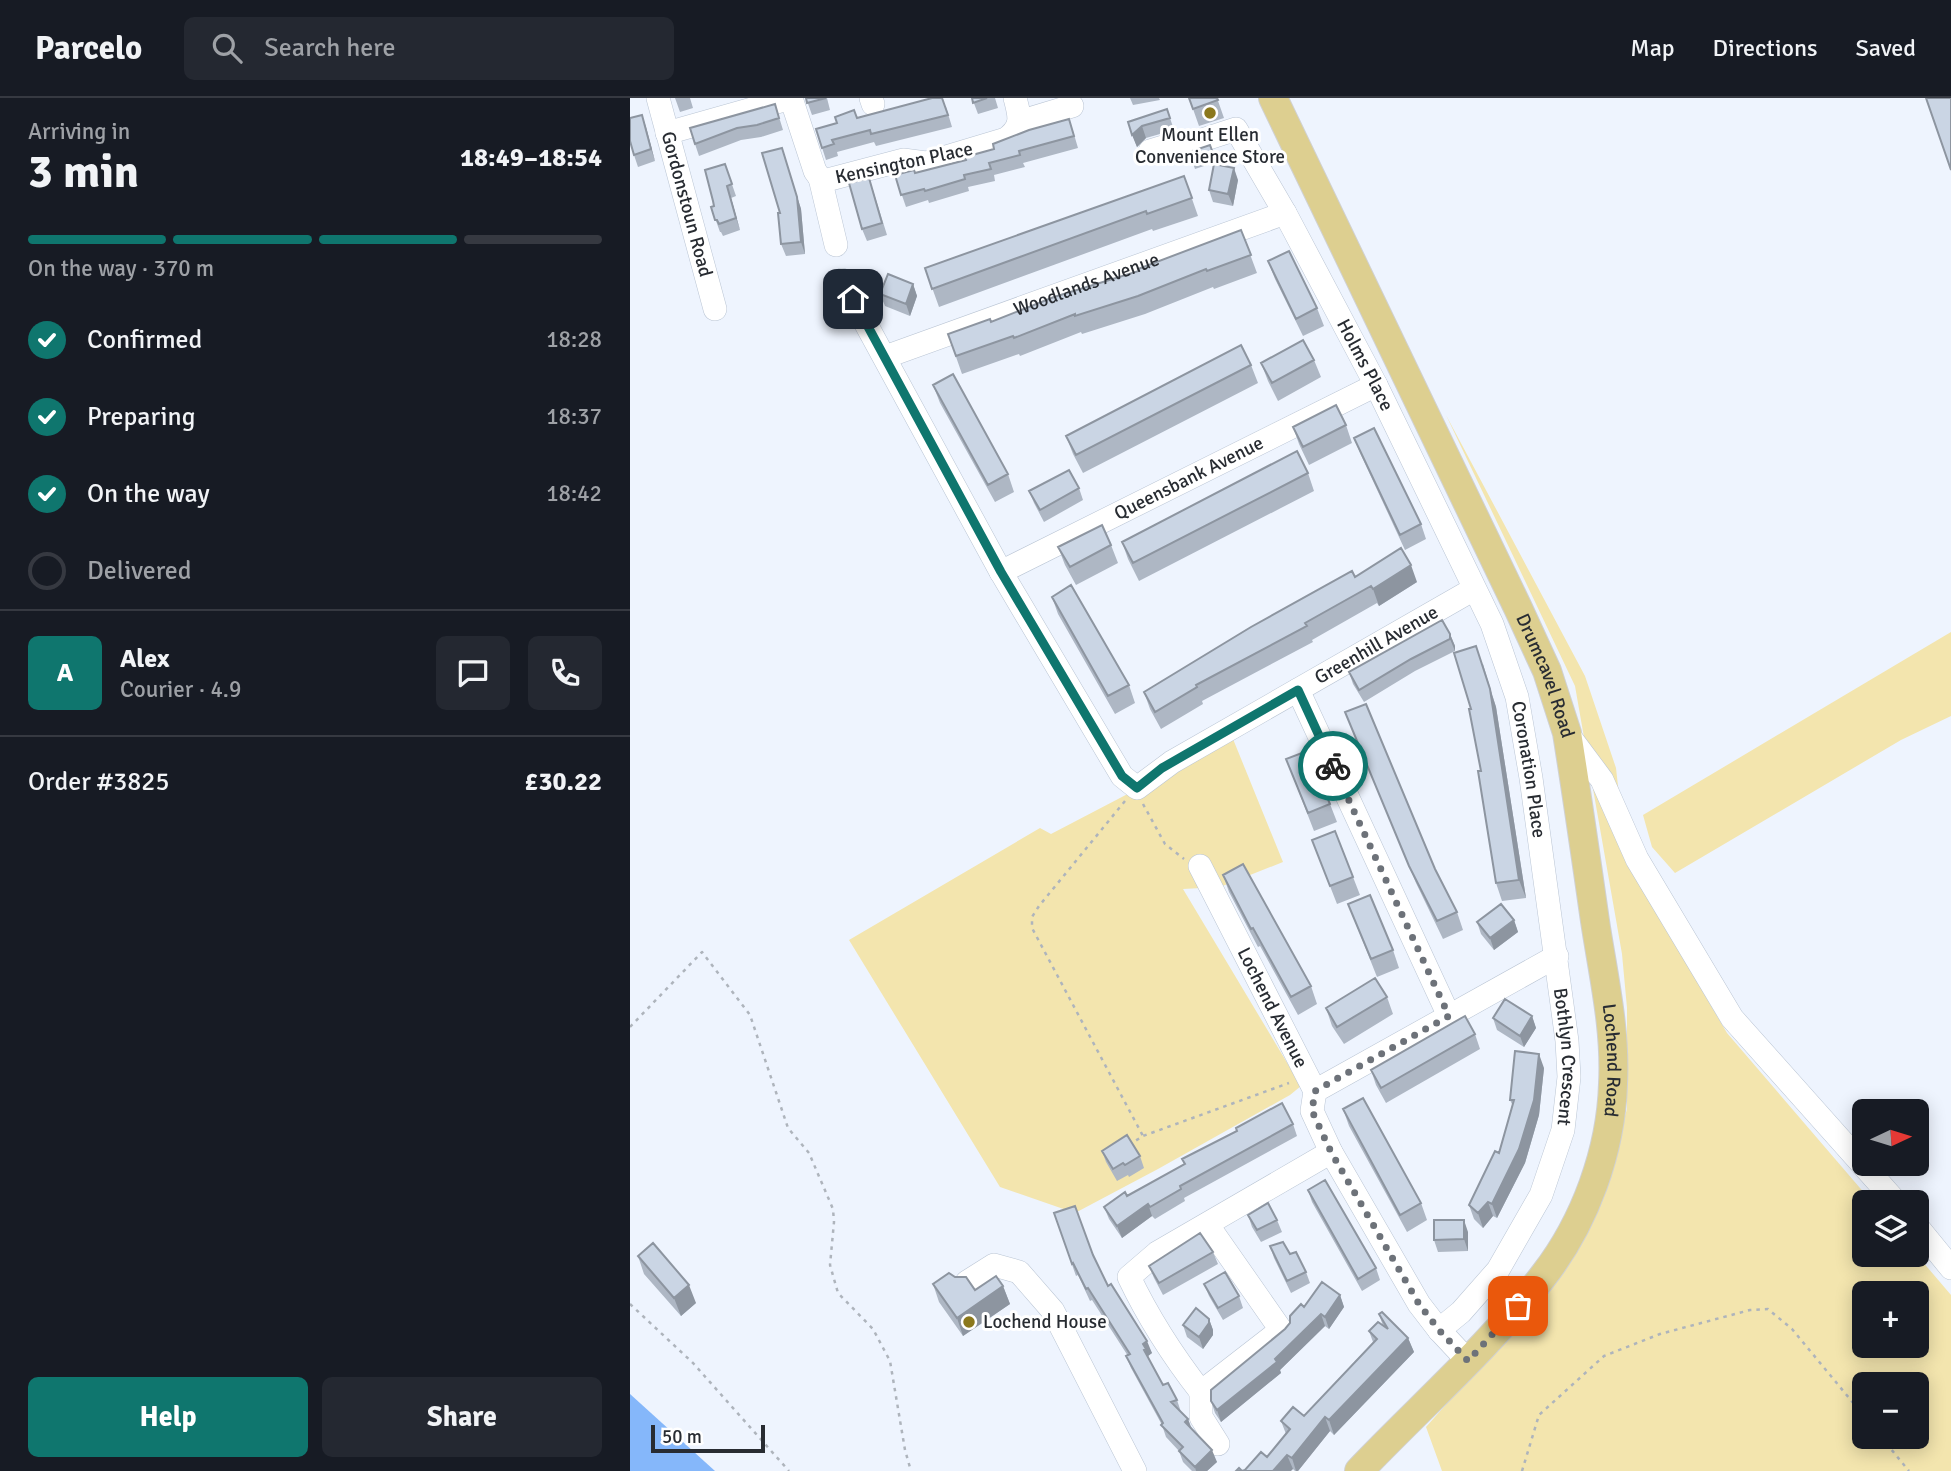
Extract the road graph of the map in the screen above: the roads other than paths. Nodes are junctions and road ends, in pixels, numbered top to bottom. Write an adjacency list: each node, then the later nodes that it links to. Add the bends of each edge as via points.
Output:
1 (658, 98): 7 (street, Gordonstoun Road)
2 (790, 98): 7 (street); 9 (street, Kensington Place)
3 (1015, 98): 6 (street)
4 (1273, 98): 16 (main road, Drumcavel Road)
5 (1072, 106): 6 (street, Kensington Place)
6 (1019, 122): 9 (street, Kensington Place, via 1006,139 926,163 903,160)
7 (667, 133): 13 (street, Gordonstoun Road)
8 (1150, 151): 10 (street, Holms Place, via 1237,129)
9 (820, 178): 11 (street, Kensington Place)
10 (1285, 213): 14 (street, Woodlands Avenue); 15 (street, Holms Place)
11 (836, 245)
12 (842, 280): 14 (street)
13 (715, 309)
14 (885, 357): 18 (street)
15 (1376, 385): 17 (street, Holms Place); 18 (street, Queensbank Avenue)
16 (1487, 545): 17 (street); 20 (main road, Drumcavel Road)
17 (1459, 559): 19 (street, Holms Place)
18 (1001, 572): 22 (street, Greenhill Avenue, via 1122,776 1137,788 1162,768)
19 (1474, 589): 21 (street, Coronation Place); 22 (street, Greenhill Avenue)
20 (1518, 608): 21 (street); 23 (main road, Drumcavel Road, via 1547,671)
21 (1492, 624): 25 (street, Coronation Place, via 1517,697)
22 (1298, 690): 26 (street)
23 (1567, 733): 29 (street, Drumcavel Road, via 1602,780 1637,859 1732,1018); 35 (main road, Lochend Road, via 1612,1029 1614,1084 1608,1126 1597,1174 1576,1226 1545,1274)
24 (1200, 866): 27 (street, Lochend Avenue)
25 (1557, 956): 26 (street); 34 (street, Bothlyn Crescent, via 1569,1077 1563,1130 1541,1195 1499,1270)
26 (1449, 1016): 27 (street)
27 (1312, 1084): 28 (street, Lochend Avenue, via 1312,1111)
28 (1331, 1152): 30 (street); 34 (street, Lochend Avenue, via 1419,1304)
29 (1885, 1190)
30 (1207, 1224): 36 (street, via 1281,1330); 36 (street, via 1129,1277 1156,1328)
31 (1929, 1241): 32 (street)
32 (1951, 1268)
33 (967, 1282): 38 (street, via 994,1265 1019,1272 1053,1311)
34 (1439, 1330): 35 (street, Lochend Avenue)
35 (1468, 1361): 39 (main road, Lochend Road)
36 (1201, 1392): 37 (street, via 1201,1417)
37 (1218, 1444)
38 (1135, 1471)
39 (1359, 1471)

